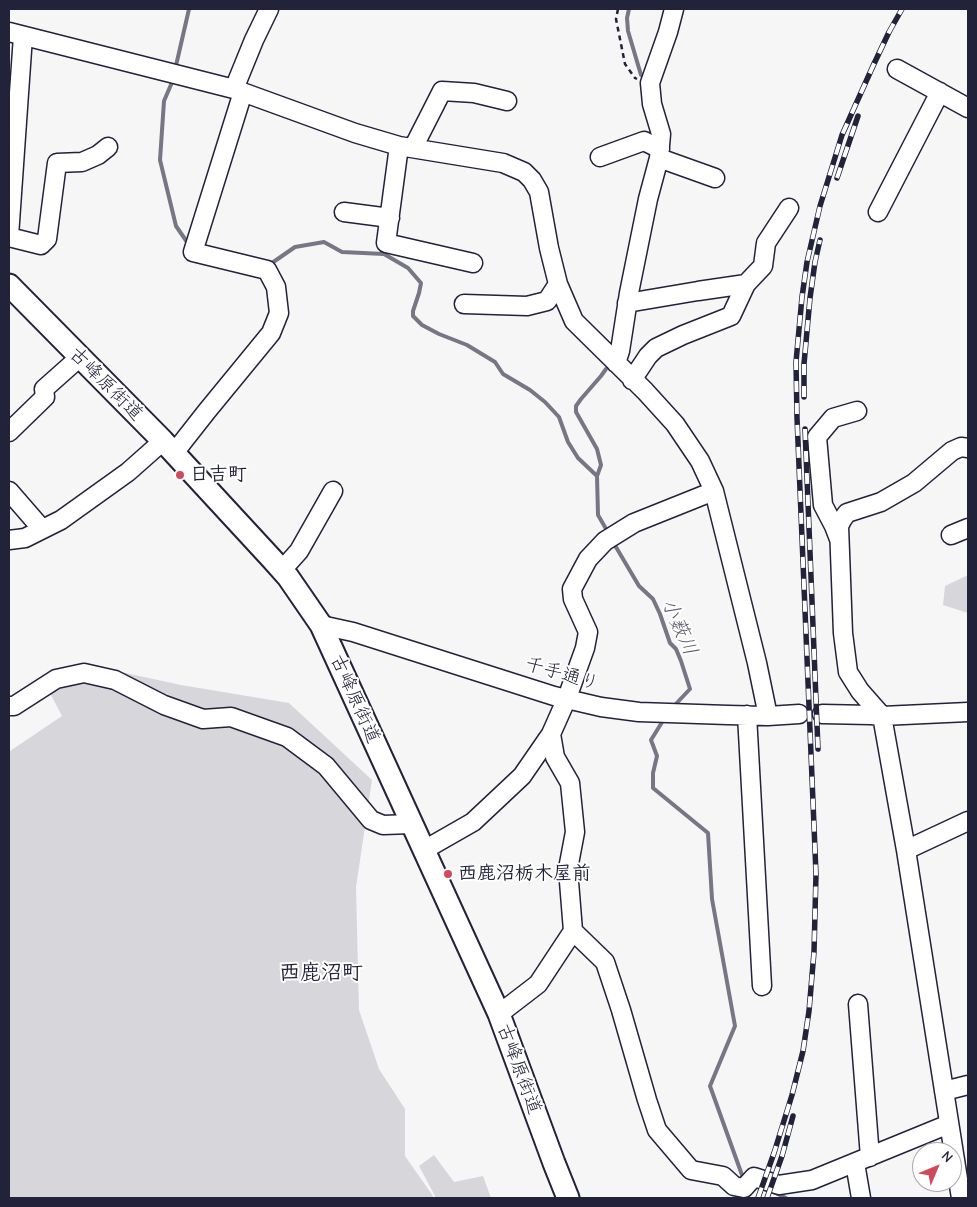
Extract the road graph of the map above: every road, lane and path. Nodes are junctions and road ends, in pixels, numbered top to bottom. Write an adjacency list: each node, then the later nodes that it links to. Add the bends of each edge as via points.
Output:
1 (269, 9): 7 (street, via 254,40)
2 (618, 9): 6 (path, via 616,19 625,64 635,78)
3 (674, 9): 6 (street)
4 (16, 34): 7 (street); 20 (street)
5 (897, 69): 8 (street)
6 (647, 83): 13 (street, via 661,134)
7 (238, 91): 12 (street, via 355,133); 32 (street, via 193,252 267,270 276,287 279,313 271,334 207,411)
8 (940, 92): 10 (street); 18 (street)
9 (507, 101): 12 (street, via 474,93 442,91)
10 (968, 108)
11 (108, 147): 20 (street, via 82,162 57,164 47,239 41,245)
12 (406, 147): 19 (street); 22 (street, via 503,163 524,172 539,192)
13 (660, 154): 14 (street, via 644,142); 15 (street); 25 (street)
14 (600, 157)
15 (715, 178)
16 (789, 208): 23 (street, via 766,243 763,266)
17 (344, 212): 19 (street)
18 (878, 212)
19 (390, 218): 21 (street, via 386,243)
20 (9, 236)
21 (473, 263)
22 (558, 284): 26 (street, via 547,301 527,306); 28 (street, via 574,321)
23 (746, 284): 25 (street); 29 (street, via 731,316 656,348)
24 (9, 285): 27 (main road, 古峰原街道)
25 (627, 303): 28 (street)
26 (464, 304)
27 (80, 357): 31 (street, via 44,389 45,397); 32 (main road, 古峰原街道)
28 (616, 363): 29 (street)
29 (632, 380): 36 (street, via 675,424 700,461)
30 (857, 411): 41 (street, via 833,418 817,437 823,505)
31 (9, 432)
32 (168, 447): 38 (street, via 61,520); 42 (main road, 古峰原街道)
33 (968, 448): 41 (street, via 952,451 914,483 881,502 847,513 839,526)
34 (333, 490): 42 (street, via 298,551)
35 (9, 491): 38 (street)
36 (714, 491): 44 (street, via 634,523 605,542 588,559 572,589 573,599 588,632); 50 (street)
37 (968, 528): 39 (street)
38 (42, 529): 40 (street, via 25,538)
39 (951, 535)
40 (9, 540)
41 (840, 542): 51 (street, via 843,634 848,672)
42 (282, 570): 43 (main road, 古峰原街道)
43 (321, 625): 44 (street, 千手通り); 54 (main road, 古峰原街道)
44 (567, 698): 49 (street, 千手通り, via 639,712); 52 (street)
45 (9, 706): 54 (street, via 56,680 84,673 115,680 164,705 203,718 231,717 287,738 326,766 371,820 383,825)
46 (968, 712): 51 (street)
47 (799, 714): 50 (street, 千手通り)
48 (822, 714): 51 (street)
49 (748, 716): 50 (street, 千手通り); 58 (street)
50 (768, 716)
51 (882, 716): 56 (street)
52 (552, 734): 55 (street, via 522,776 473,822); 57 (street, via 553,752 570,783 575,832 568,869)
53 (968, 821): 56 (street)
54 (412, 824): 55 (main road, 古峰原街道)
55 (424, 850): 60 (main road, 古峰原街道)
56 (906, 850): 62 (street)
57 (573, 931): 60 (street, via 538,984); 65 (street, via 605,962 657,1130 691,1170 724,1176)
58 (762, 986)
59 (858, 1004): 64 (street)
60 (499, 1014): 66 (main road, 古峰原街道)
61 (968, 1085): 62 (street)
62 (944, 1091): 63 (street)
63 (949, 1124): 64 (street); 68 (street)
64 (862, 1160): 65 (street, via 812,1180 779,1185 754,1178 744,1188); 67 (street)
65 (732, 1192)
66 (568, 1198)
67 (861, 1198)
68 (961, 1198)

